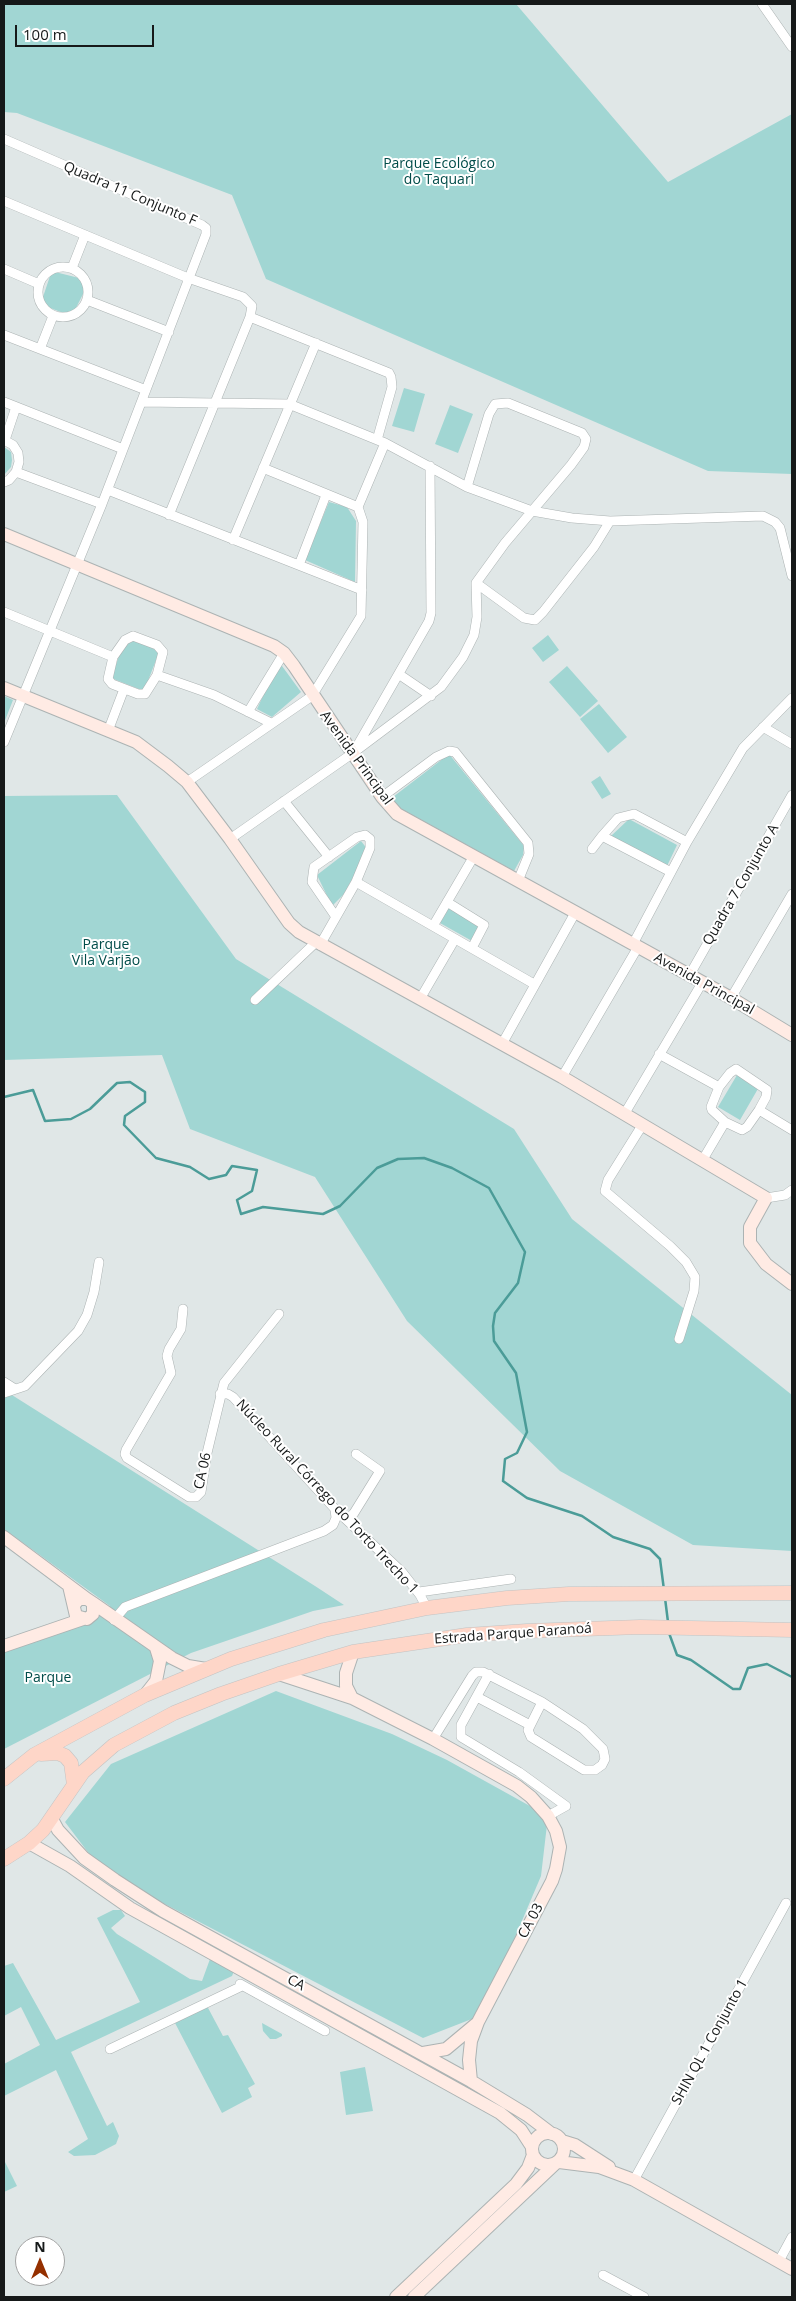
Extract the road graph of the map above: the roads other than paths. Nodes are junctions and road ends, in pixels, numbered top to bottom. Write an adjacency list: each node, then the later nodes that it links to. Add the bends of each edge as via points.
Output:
1 (762, 4): 2 (street)
2 (792, 46)
3 (4, 139): 8 (street, Quadra 11 Conjunto F, via 206,228)
4 (4, 201): 5 (street)
5 (84, 235): 6 (street); 8 (street)
6 (72, 268): 9 (street, via 52,269); 10 (street, via 86,281)
7 (4, 269): 9 (street)
8 (188, 278): 12 (street, via 243,297 252,306); 13 (street)
9 (39, 284): 11 (street, via 38,296 43,308)
10 (87, 300): 11 (street, via 82,310 73,316); 13 (street)
11 (53, 316): 16 (street)
12 (250, 317): 15 (street); 20 (street)
13 (169, 332): 17 (street)
14 (4, 335): 16 (street)
15 (316, 343): 21 (street); 24 (street, via 391,376 392,387)
16 (40, 349): 17 (street)
17 (146, 390): 19 (street)
18 (4, 402): 22 (street)
19 (142, 402): 20 (street); 25 (street)
20 (214, 403): 21 (street); 36 (street)
21 (289, 404): 24 (street); 27 (street)
22 (16, 407): 23 (street); 25 (street)
23 (4, 440): 28 (street, via 18,453)
24 (381, 441): 26 (street); 34 (street)
25 (123, 449): 31 (street)
26 (430, 466): 30 (street); 50 (street, via 431,613 427,628)
27 (263, 468): 32 (street); 39 (street)
28 (16, 472): 29 (street); 33 (street)
29 (4, 482)
30 (467, 487): 35 (street); 35 (street, via 492,407 508,403 582,433 586,439 571,465)
31 (108, 490): 33 (street); 36 (street)
32 (326, 495): 34 (street); 41 (street)
33 (102, 504): 40 (street)
34 (358, 507): 44 (street, via 363,522)
35 (532, 511): 37 (street); 43 (street)
36 (169, 515): 39 (street)
37 (610, 521): 42 (street, via 770,518 780,528); 43 (street, via 594,548 535,620 524,618)
38 (4, 534): 40 (street, Avenida Principal)
39 (233, 540): 41 (street)
40 (76, 564): 46 (street); 47 (street, Avenida Principal, via 250,635)
41 (299, 565): 44 (street)
42 (792, 576)
43 (476, 583): 55 (street, via 477,617 470,646 454,672)
44 (362, 590): 54 (street, via 362,616)
45 (4, 612): 46 (street)
46 (50, 630): 48 (street); 53 (street)
47 (284, 653): 54 (street, Avenida Principal); 57 (street)
48 (113, 657): 49 (street, via 131,636 157,645 163,652); 52 (street, via 108,679)
49 (157, 675): 52 (street, via 145,694); 57 (street, via 214,695)
50 (400, 675): 55 (street); 63 (street)
51 (4, 688): 53 (street)
52 (124, 689): 60 (street)
53 (23, 696): 60 (street); 61 (street)
54 (312, 696): 58 (street); 63 (street, Avenida Principal)
55 (431, 696): 63 (street)
56 (792, 698): 59 (street)
57 (248, 712): 58 (street)
58 (271, 723): 64 (street)
59 (763, 728): 62 (street); 70 (street, via 742,748)
60 (108, 731): 64 (street, via 136,742)
61 (4, 742)
62 (792, 744)
63 (353, 753): 66 (street, Avenida Principal); 67 (street)
64 (187, 782): 69 (street)
65 (792, 795): 86 (street, Quadra 7 Conjunto A)
66 (382, 797): 72 (street, Avenida Principal, via 397,814); 75 (street, via 444,752 455,752 528,843 529,854)
67 (284, 801): 69 (street); 73 (street)
68 (602, 836): 70 (street, via 618,818 634,814); 71 (street); 74 (street)
69 (230, 839): 83 (street, via 289,924)
70 (687, 842): 74 (street)
71 (592, 849)
72 (474, 856): 75 (street, Avenida Principal); 78 (street)
73 (329, 857): 76 (street, via 357,837 365,835 370,839 370,848); 80 (street, via 314,867 312,882)
74 (671, 872): 84 (street)
75 (518, 881): 79 (street, Avenida Principal)
76 (356, 882): 80 (street); 81 (street)
77 (792, 897): 89 (street)
78 (447, 902): 81 (street); 85 (street, via 484,925)
79 (574, 913): 84 (street, Avenida Principal); 88 (street)
80 (336, 917): 83 (street)
81 (433, 926): 82 (street)
82 (454, 938): 85 (street); 90 (street)
83 (319, 945): 90 (street); 91 (street)
84 (636, 945): 86 (street, Avenida Principal); 95 (street)
85 (472, 948): 88 (street)
86 (689, 976): 87 (street, Avenida Principal)
87 (702, 983): 89 (street, Avenida Principal); 94 (street)
88 (534, 984): 93 (street)
89 (731, 998): 92 (street, Avenida Principal)
90 (420, 999): 93 (street)
91 (255, 1000)
92 (792, 1036)
93 (502, 1044): 95 (street)
94 (659, 1054): 96 (street); 98 (street)
95 (562, 1077): 98 (street)
96 (719, 1087): 97 (street, via 736,1069 767,1090); 99 (street, via 711,1106)
97 (759, 1110): 99 (street, via 745,1129 739,1130); 101 (street)
98 (625, 1114): 100 (street)
99 (725, 1122): 102 (street)
100 (643, 1124): 102 (street); 109 (street, via 608,1180 605,1191 670,1246 696,1277)
101 (792, 1130)
102 (702, 1160): 104 (street)
103 (792, 1190): 104 (street, via 785,1195)
104 (766, 1198): 106 (street, via 750,1227 750,1243 766,1264)
105 (99, 1262): 111 (street, via 92,1300 78,1331 25,1386)
106 (792, 1284)
107 (182, 1309): 113 (street, CA 06, via 181,1330 168,1349 171,1373 126,1450 126,1458 189,1497 196,1497 201,1492)
108 (279, 1314): 113 (street, via 224,1383)
109 (679, 1339)
110 (4, 1382): 111 (street)
111 (15, 1389): 112 (street)
112 (4, 1393)
113 (220, 1394): 115 (street, Núcleo Rural Córrego do Torto Trecho 1, via 233,1397)
114 (356, 1454): 116 (street, via 380,1471)
115 (335, 1509): 116 (street, Núcleo Rural Córrego do Torto Trecho 1); 126 (street, via 333,1525 324,1531 126,1607)
116 (347, 1520): 120 (street, Núcleo Rural Córrego do Torto Trecho 1, via 402,1572)
117 (4, 1537): 119 (street)
118 (511, 1579): 120 (street)
119 (69, 1586): 122 (street); 123 (street)
120 (418, 1592): 124 (street, Núcleo Rural Córrego do Torto Trecho 1)
121 (792, 1593): 124 (main road, via 641,1593 507,1598)
122 (90, 1601): 123 (street, via 79,1599); 125 (street, via 93,1614); 126 (street)
123 (73, 1607): 125 (street, via 76,1616); 127 (street)
124 (427, 1608): 132 (main road, via 324,1630)
125 (83, 1619): 127 (street)
126 (114, 1620): 130 (street)
127 (58, 1627): 129 (street)
128 (792, 1630): 131 (main road, Estrada Parque Paranoá, via 640,1627 467,1635)
129 (4, 1646)
130 (156, 1648): 132 (street, via 188,1666); 135 (street, via 160,1661 156,1681)
131 (353, 1652): 133 (main road, Estrada Parque Paranoá); 137 (street, via 346,1673 346,1686)
132 (206, 1670): 135 (main road)
133 (279, 1674): 137 (street, CA 03); 143 (main road, Estrada Parque Paranoá, via 174,1713 114,1745 93,1762)
134 (489, 1674): 136 (street); 138 (street); 140 (street, via 479,1671 472,1676)
135 (145, 1694): 141 (main road)
136 (477, 1697): 139 (street); 144 (street, via 461,1725 461,1737 519,1772 566,1806)
137 (352, 1698): 140 (street, CA 03)
138 (542, 1702): 139 (street); 139 (street, via 600,1744 605,1753 602,1765 595,1770 584,1770 531,1737)
139 (530, 1725)
140 (433, 1739): 144 (street, CA 03, via 517,1786)
141 (34, 1755): 142 (main road); 143 (main road, via 58,1753 65,1756 71,1763)
142 (6, 1775)
143 (74, 1785): 145 (main road, Estrada Parque Paranoá)
144 (548, 1816): 149 (street, CA 03, via 560,1847 556,1869)
145 (52, 1819): 146 (main road, Estrada Parque Paranoá); 152 (street, CA, via 84,1858 115,1880 163,1910)
146 (29, 1843): 147 (main road, Estrada Parque Paranoá); 155 (street, CA, via 70,1866 139,1913 500,2113 521,2130)
147 (4, 1859)
148 (786, 1903): 158 (street, SHIN QL 1 Conjunto 1)
149 (478, 2022): 152 (street, CA 03, via 446,2049); 153 (street, CA 03, via 469,2053)
150 (324, 2032): 151 (street, via 241,1985)
151 (110, 2049)
152 (422, 2053): 153 (street, CA)
153 (471, 2080): 154 (street, CA)
154 (557, 2138): 155 (street, via 539,2136); 156 (street, via 564,2150); 157 (street, CA, via 602,2161)
155 (533, 2151): 156 (street, via 542,2164); 163 (street, via 528,2168 516,2184)
156 (557, 2163): 157 (street, via 587,2164); 164 (street)
157 (614, 2172): 158 (street)
158 (634, 2180): 160 (street)
159 (792, 2237): 160 (street)
160 (778, 2261): 161 (street)
161 (792, 2269)
162 (602, 2275): 165 (street)
163 (396, 2297)
164 (414, 2297)
165 (644, 2297)

